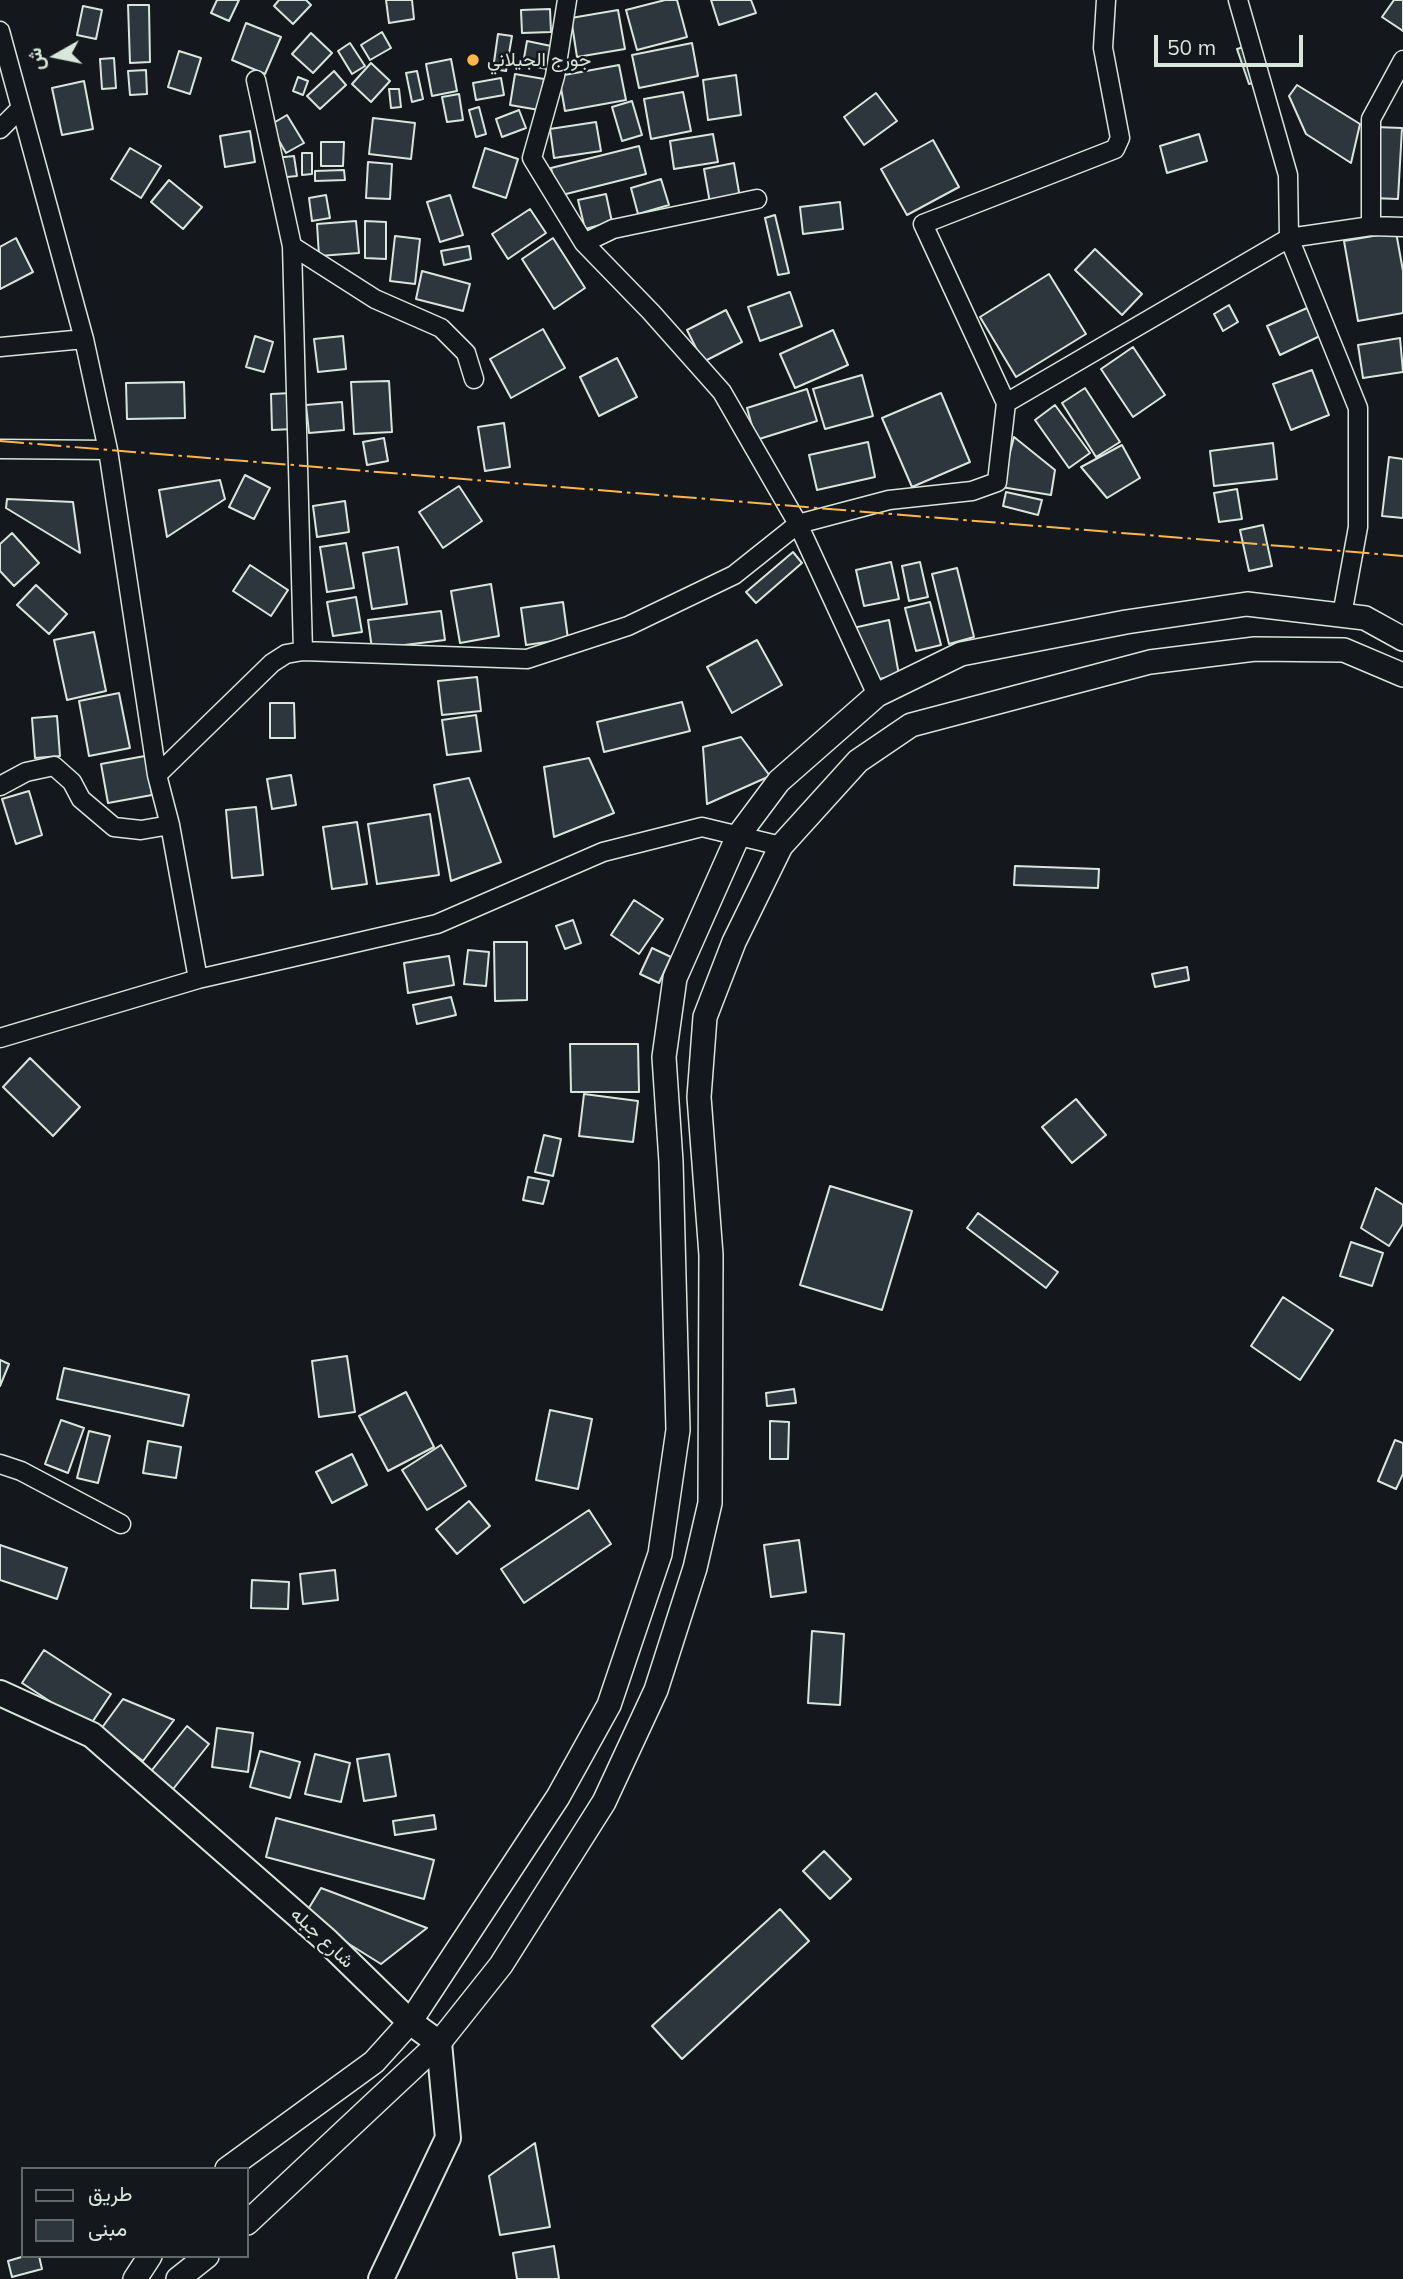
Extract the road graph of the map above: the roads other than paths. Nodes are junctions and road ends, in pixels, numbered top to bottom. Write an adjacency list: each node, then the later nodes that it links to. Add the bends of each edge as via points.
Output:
1 (567, 0): 13 (street, via 555,76 532,158)
2 (1107, 0): 18 (street, via 1103,48 1120,138 1115,149 923,224)
3 (1238, 0): 12 (street, via 1288,175)
4 (0, 31): 7 (street)
5 (1403, 60): 10 (street, via 1371,119)
6 (256, 80): 14 (street)
7 (21, 108): 8 (street); 15 (street)
8 (0, 129)
9 (757, 199): 13 (street, via 612,229)
10 (1371, 226): 11 (street); 12 (street)
11 (1403, 227)
12 (1289, 238): 18 (street); 22 (street, via 1358,408 1358,527)
13 (584, 243): 21 (street, via 722,392)
14 (292, 246): 17 (street, via 374,299 441,328 466,353); 24 (street)
15 (84, 339): 16 (street); 20 (street)
16 (0, 347)
17 (474, 379)
18 (1006, 403): 21 (street, via 997,482 972,491 889,500)
19 (0, 449): 20 (street)
20 (108, 450): 27 (street)
21 (798, 524): 24 (street, via 734,575 628,626 527,659); 26 (street)
22 (1342, 615): 23 (street, via 1366,618); 26 (street, via 1247,604 1126,622 961,654)
23 (1403, 639)
24 (303, 651): 27 (street, via 272,663)
25 (1403, 675): 31 (street, via 1344,650 1255,649 1150,662 924,722 858,761)
26 (877, 695): 30 (street, via 779,781)
27 (157, 775): 29 (street)
28 (0, 786): 29 (street, via 26,772 54,766 72,782 81,799 114,827 141,830)
29 (170, 825): 32 (street)
30 (738, 836): 31 (street); 32 (street, via 702,827 603,852 437,924); 37 (street, via 675,978 664,1057 678,1430 660,1554 608,1705 558,1797)
31 (781, 846): 38 (street, via 734,942 705,1017 699,1097 711,1255 710,1503 695,1568 656,1690 604,1802 500,1965)
32 (198, 979): 33 (street)
33 (0, 1038)
34 (0, 1464): 35 (street)
35 (121, 1524)
36 (0, 1693): 37 (main road, شارع جبله, via 92,1735 327,1941)
37 (410, 2022): 38 (main road, شارع جبله); 39 (street, via 374,2062)
38 (439, 2043): 40 (street); 45 (main road, via 448,2138)
39 (230, 2167)
40 (248, 2222)
41 (149, 2258): 43 (street)
42 (204, 2258): 44 (street)
43 (135, 2279)
44 (178, 2279)
45 (381, 2279)

